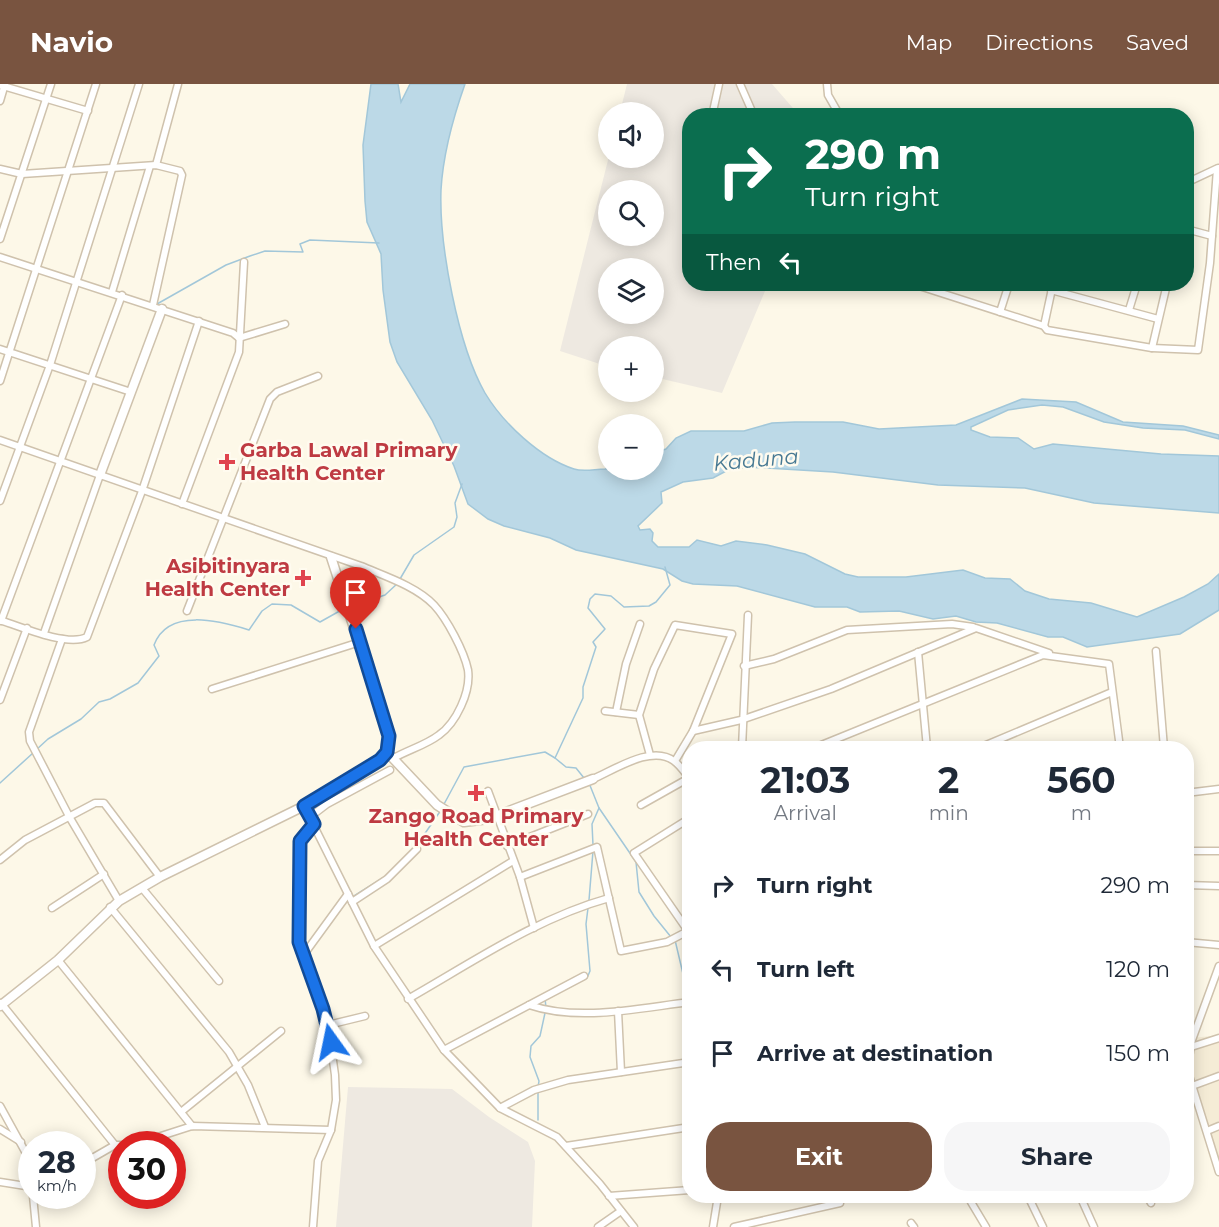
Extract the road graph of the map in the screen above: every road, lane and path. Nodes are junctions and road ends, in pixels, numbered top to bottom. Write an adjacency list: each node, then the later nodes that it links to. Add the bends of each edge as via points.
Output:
1 (51, 84): 9 (street)
2 (96, 84): 14 (street)
3 (139, 84): 16 (street)
4 (178, 84): 15 (street)
5 (719, 84): 11 (street)
6 (740, 84): 12 (street)
7 (827, 84): 13 (street)
8 (3, 85): 9 (street); 10 (street)
9 (47, 99): 14 (street); 20 (street)
10 (0, 101)
11 (714, 108)
12 (750, 108)
13 (835, 108)
14 (88, 111): 19 (street)
15 (153, 165): 16 (street); 35 (street); 37 (street, via 180,171 182,175)
16 (113, 166): 19 (street); 28 (street)
17 (0, 169): 20 (street)
18 (1218, 169): 21 (street); 23 (street)
19 (68, 170): 20 (street); 27 (street)
20 (22, 174): 24 (street)
21 (1194, 181)
22 (1194, 231): 23 (street)
23 (1212, 236): 46 (street, via 1200,347)
24 (0, 239)
25 (0, 257): 27 (street)
26 (244, 262): 45 (street)
27 (37, 269): 28 (street); 48 (street)
28 (78, 281): 35 (street); 49 (street)
29 (935, 291): 40 (street)
30 (1007, 291): 40 (street)
31 (1051, 291): 44 (street)
32 (1065, 291): 39 (street)
33 (1135, 291): 39 (street)
34 (1165, 291): 41 (street)
35 (112, 292): 36 (street)
36 (122, 295): 37 (street); 51 (street)
37 (153, 305): 38 (street)
38 (162, 309): 42 (street); 53 (street)
39 (1129, 310): 41 (street)
40 (1000, 312): 44 (street)
41 (1158, 319): 46 (street)
42 (199, 321): 45 (street); 58 (street)
43 (285, 324): 45 (street)
44 (1044, 326): 46 (street, via 1047,330)
45 (239, 338): 60 (street, via 239,352)
46 (1152, 348)
47 (0, 349): 48 (street)
48 (10, 352): 49 (street); 52 (street)
49 (50, 365): 51 (street); 55 (street)
50 (318, 376): 61 (street, via 288,386 270,399)
51 (92, 380): 53 (street); 56 (street)
52 (0, 381)
53 (130, 392): 57 (street)
54 (0, 440): 55 (street)
55 (19, 446): 56 (street); 59 (street)
56 (59, 460): 57 (street); 65 (street)
57 (100, 475): 58 (street); 69 (street)
58 (142, 491): 60 (street); 70 (street, via 87,637)
59 (0, 501)
60 (182, 504): 61 (street)
61 (223, 518): 62 (street); 63 (street)
62 (331, 557): 71 (street); 93 (street, via 389,578 433,604 451,630 468,671 460,710 440,735)
63 (188, 611)
64 (748, 615): 75 (street)
65 (1, 621): 67 (street)
66 (640, 624): 81 (street)
67 (27, 628): 69 (street); 78 (street)
68 (976, 628): 73 (street); 74 (street); 75 (street, via 952,624 847,630 774,659)
69 (44, 633): 70 (street)
70 (62, 639): 108 (street, via 29,732 36,756)
71 (360, 642): 76 (street); 93 (street, via 389,736)
72 (1156, 651): 91 (street)
73 (918, 652): 79 (street); 83 (street, via 831,689)
74 (1055, 655): 77 (street, via 1109,664); 79 (street, via 1042,655)
75 (744, 666): 83 (street)
76 (212, 689)
77 (1112, 692): 89 (street); 90 (street)
78 (0, 700)
79 (923, 704): 87 (street); 88 (street)
80 (605, 711): 81 (street)
81 (616, 712): 82 (street)
82 (639, 715): 84 (street, via 654,669 675,625 732,634); 94 (street)
83 (741, 720): 84 (street); 86 (street)
84 (693, 731): 85 (street)
85 (687, 741)
86 (742, 741)
87 (831, 741)
88 (926, 741)
89 (996, 741)
90 (1119, 741)
91 (1163, 741)
92 (682, 749): 95 (street)
93 (390, 755): 104 (street); 106 (street, via 440,808 464,822)
94 (650, 755): 95 (street, via 662,754); 98 (street)
95 (675, 761): 97 (street)
96 (390, 770): 107 (street)
97 (682, 770)
98 (592, 779): 106 (street)
99 (682, 782): 103 (street)
100 (1219, 789): 102 (street)
101 (488, 791): 106 (street)
102 (1194, 792)
103 (641, 805)
104 (304, 806): 107 (street); 118 (street)
105 (588, 814): 111 (street)
106 (495, 816): 111 (street)
107 (310, 817): 110 (street)
108 (70, 818): 115 (street, via 25,840); 117 (street); 118 (street, via 95,803 104,803)
109 (682, 823): 129 (street, via 634,853)
110 (314, 824): 123 (street); 135 (street, via 300,841 298,858 299,942)
111 (507, 846): 116 (street)
112 (417, 849): 126 (street, via 387,879)
113 (1194, 850): 114 (street)
114 (1219, 851)
115 (0, 860)
116 (513, 861): 119 (street); 134 (street)
117 (104, 874): 125 (street); 128 (street)
118 (160, 877): 122 (street)
119 (520, 877): 124 (street, via 597,846); 130 (street)
120 (1194, 885): 121 (street)
121 (1219, 886)
122 (142, 888): 125 (street); 139 (street)
123 (348, 894): 126 (street); 135 (street)
124 (609, 898): 130 (street, via 584,904); 131 (street, via 621,951 668,942)
125 (119, 901): 127 (street)
126 (352, 902): 134 (street)
127 (110, 907): 136 (street); 153 (street)
128 (52, 908)
129 (682, 920)
130 (534, 928): 140 (street)
131 (682, 934)
132 (1194, 943): 133 (street)
133 (1219, 945)
134 (374, 946): 140 (street)
135 (305, 953): 146 (street)
136 (58, 960): 142 (street); 160 (street)
137 (1219, 966): 148 (street)
138 (584, 976): 143 (street)
139 (219, 981)
140 (408, 999): 150 (street)
141 (682, 1003): 144 (street)
142 (1, 1004): 169 (street)
143 (529, 1005): 144 (street, via 551,1012); 150 (street)
144 (618, 1011): 154 (street)
145 (365, 1016): 146 (street)
146 (328, 1025): 166 (street, via 335,1091)
147 (281, 1030): 153 (street)
148 (1194, 1035)
149 (1219, 1038): 151 (street)
150 (444, 1050): 159 (street)
151 (1194, 1050)
152 (682, 1063): 154 (street)
153 (237, 1065): 160 (street); 163 (street)
154 (621, 1071): 159 (street, via 542,1087)
155 (1219, 1076): 156 (street)
156 (1194, 1085)
157 (1194, 1092): 168 (street)
158 (0, 1106): 170 (street)
159 (500, 1108): 172 (street, via 557,1137)
160 (181, 1112): 161 (street)
161 (192, 1126): 163 (street); 167 (street)
162 (1219, 1126): 168 (street)
163 (265, 1127): 166 (street)
164 (682, 1128): 172 (street)
165 (0, 1129): 171 (street)
166 (331, 1130): 186 (street, via 318,1161)
167 (176, 1131)
168 (1207, 1131): 173 (street)
169 (108, 1133)
170 (18, 1137)
171 (18, 1140)
172 (566, 1146): 177 (street)
173 (1219, 1172)
174 (0, 1182): 175 (street)
175 (18, 1184)
176 (682, 1191): 177 (street)
177 (609, 1196): 184 (street)
178 (717, 1203): 189 (street)
179 (840, 1203): 190 (street)
180 (972, 1203): 191 (street)
181 (1031, 1203): 192 (street)
182 (1083, 1203): 193 (street)
183 (34, 1209): 185 (street)
184 (621, 1211): 187 (street); 188 (street)
185 (36, 1227)
186 (313, 1227)
187 (598, 1227)
188 (633, 1227)
189 (713, 1227)
190 (734, 1227)
191 (986, 1227)
192 (1043, 1227)
193 (1094, 1227)

